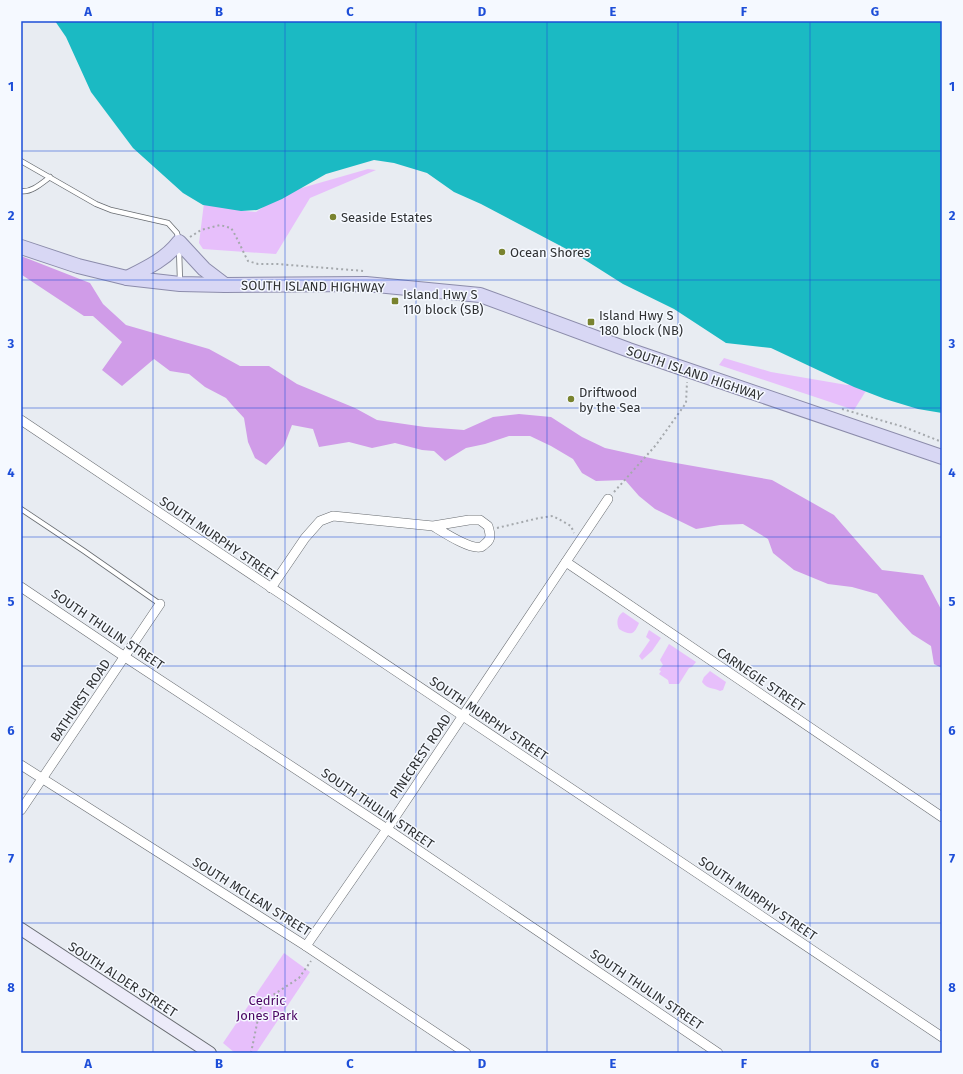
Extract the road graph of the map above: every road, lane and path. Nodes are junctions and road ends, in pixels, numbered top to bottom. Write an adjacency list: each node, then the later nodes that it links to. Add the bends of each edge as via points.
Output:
1 (21, 161): 2 (lane)
2 (50, 177): 3 (lane, via 37,187); 4 (lane, via 111,210 168,223 177,233)
3 (21, 191)
4 (179, 242): 6 (main road, via 163,258); 7 (lane); 8 (main road, via 204,269)
5 (21, 247): 6 (main road, SOUTH ISLAND HIGHWAY, via 78,266)
6 (128, 278): 7 (main road, SOUTH ISLAND HIGHWAY)
7 (180, 284): 8 (main road, SOUTH ISLAND HIGHWAY)
8 (225, 285): 11 (main road, SOUTH ISLAND HIGHWAY, via 366,284 480,295)
9 (688, 377): 12 (path, via 686,403 656,445)
10 (21, 420): 19 (street, SOUTH MURPHY STREET)
11 (942, 458)
12 (608, 499): 16 (street, PINECREST ROAD)
13 (21, 509): 20 (lane)
14 (433, 526): 15 (street, via 480,520); 15 (street, via 472,547 481,547 488,542 491,535); 19 (street, via 333,516 320,521 305,538)
15 (489, 530): 16 (path, via 552,516 571,526)
16 (578, 544): 17 (street, PINECREST ROAD)
17 (566, 562): 22 (street, PINECREST ROAD); 26 (street, CARNEGIE STREET)
18 (21, 587): 21 (street, SOUTH THULIN STREET)
19 (271, 588): 22 (street, SOUTH MURPHY STREET)
20 (160, 604): 21 (street, BATHURST ROAD)
21 (125, 657): 24 (street, BATHURST ROAD); 27 (street, SOUTH THULIN STREET)
22 (462, 716): 27 (street, PINECREST ROAD); 31 (street, SOUTH MURPHY STREET)
23 (21, 765): 24 (street, SOUTH MCLEAN STREET)
24 (42, 779): 25 (street, BATHURST ROAD); 29 (street, SOUTH MCLEAN STREET)
25 (21, 810)
26 (942, 817)
27 (388, 829): 29 (street, PINECREST ROAD); 35 (street, SOUTH THULIN STREET)
28 (21, 928): 32 (street, SOUTH ALDER STREET)
29 (306, 946): 30 (street, SOUTH MCLEAN STREET)
30 (316, 953): 33 (path, via 299,978 267,999 260,1009); 34 (street, SOUTH MCLEAN STREET)
31 (942, 1037)
32 (210, 1053)
33 (251, 1053)
34 (466, 1053)
35 (718, 1053)

